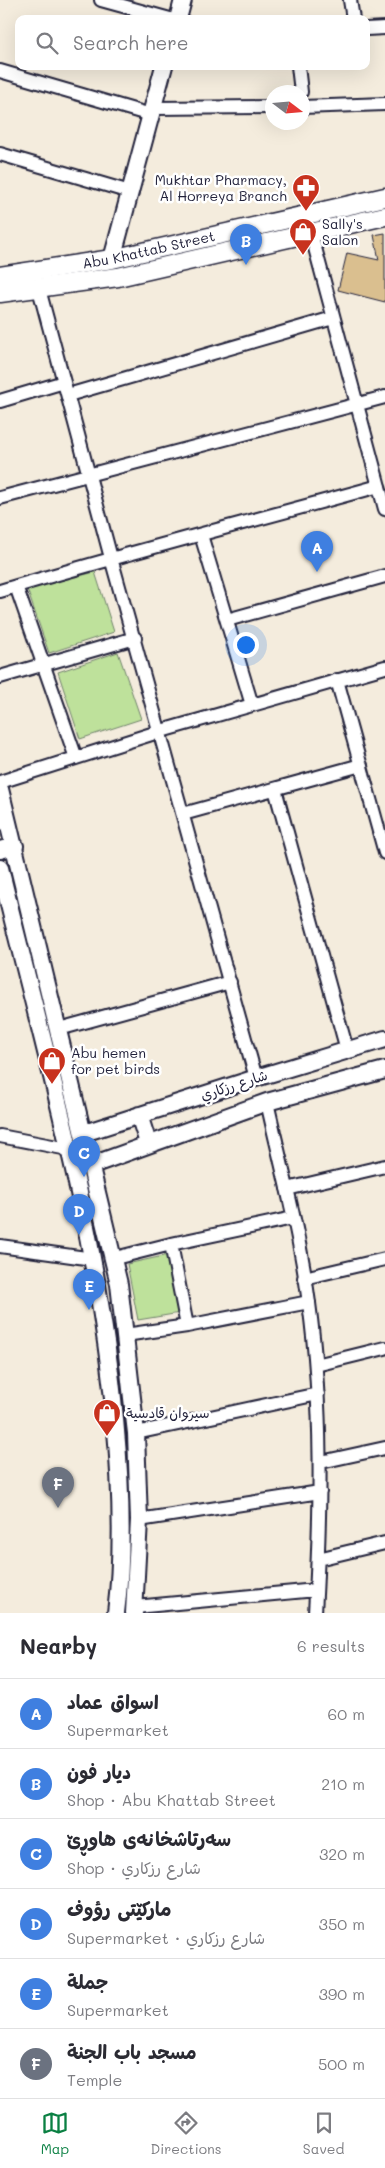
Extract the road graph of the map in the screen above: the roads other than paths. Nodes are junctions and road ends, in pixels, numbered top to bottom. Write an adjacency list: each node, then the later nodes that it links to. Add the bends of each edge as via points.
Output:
1 (101, 0): 4 (street)
2 (183, 0): 5 (street)
3 (350, 0): 6 (street)
4 (155, 15)
5 (179, 15)
6 (352, 15)
7 (385, 28): 8 (street)
8 (370, 29)
9 (163, 70): 16 (street)
10 (298, 70): 12 (street)
11 (0, 71): 16 (street)
12 (300, 85)
13 (385, 104): 15 (street)
14 (265, 107): 16 (street)
15 (310, 107)
16 (152, 112): 18 (street)
17 (0, 154): 18 (street)
18 (130, 192): 22 (street)
19 (385, 197): 22 (main road, Abu Khattab Street)
20 (385, 216): 21 (main road, Abu Khattab Street)
21 (310, 233): 24 (main road, Abu Khattab Street, via 126,275); 26 (street)
22 (112, 259): 23 (main road, Abu Khattab Street)
23 (0, 276)
24 (39, 289): 25 (main road, Abu Khattab Street); 27 (street)
25 (0, 293)
26 (333, 318): 28 (street); 31 (street)
27 (64, 382): 28 (street); 30 (street)
28 (68, 395): 32 (street)
29 (385, 397): 31 (street)
30 (0, 401)
31 (356, 404): 32 (street); 33 (street)
32 (90, 474): 34 (street); 37 (street)
33 (379, 486): 35 (street); 36 (street)
34 (0, 498)
35 (385, 509)
36 (201, 536): 37 (street); 41 (street)
37 (111, 558): 39 (street); 42 (street)
38 (385, 576): 41 (street)
39 (16, 586): 40 (street); 43 (street)
40 (0, 591)
41 (227, 620): 47 (street)
42 (135, 638): 43 (street); 48 (street)
43 (43, 665): 45 (street); 49 (street)
44 (385, 666): 46 (street)
45 (0, 677)
46 (337, 680): 47 (street); 50 (street)
47 (252, 705): 48 (street)
48 (161, 731): 49 (street); 54 (street)
49 (76, 758): 51 (street)
50 (361, 766): 53 (street); 56 (street)
51 (0, 782)
52 (0, 789): 55 (street)
53 (275, 789): 54 (street); 62 (street)
54 (183, 814): 59 (street)
55 (7, 848): 60 (street)
56 (385, 852)
57 (0, 868): 58 (street)
58 (4, 904): 70 (street)
59 (230, 982): 60 (street); 64 (street)
60 (59, 1029): 67 (street)
61 (385, 1039): 62 (street, شارع رزكاري)
62 (347, 1050): 64 (street, شارع رزكاري)
63 (385, 1070): 65 (street, شارع رزكاري)
64 (256, 1078): 66 (street, شارع رزكاري)
65 (266, 1102): 69 (street, شارع رزكاري); 73 (street)
66 (139, 1115): 67 (street, شارع رزكاري); 69 (street)
67 (84, 1133): 71 (street)
68 (0, 1136): 70 (street)
69 (148, 1143): 71 (street, شارع رزكاري)
70 (68, 1149): 77 (street)
71 (92, 1165): 78 (street)
72 (385, 1166): 73 (street)
73 (287, 1189): 74 (street)
74 (293, 1218): 75 (street); 80 (street)
75 (171, 1244): 78 (street); 84 (street)
76 (0, 1246): 77 (street)
77 (93, 1258): 82 (street)
78 (114, 1258): 81 (street)
79 (385, 1259): 80 (street)
80 (304, 1278): 83 (street)
81 (121, 1298): 82 (street); 85 (street)
82 (101, 1302): 98 (street, via 108,1343 119,1476 120,1562)
83 (309, 1302): 84 (street); 87 (street)
84 (187, 1326): 85 (street)
85 (125, 1335): 89 (street)
86 (385, 1348): 87 (street)
87 (316, 1365): 88 (street)
88 (318, 1394): 89 (street); 91 (street)
89 (136, 1433): 93 (street)
90 (385, 1448): 91 (street)
91 (321, 1462): 92 (street)
92 (320, 1492): 93 (street); 95 (street)
93 (139, 1520): 97 (street)
94 (385, 1543): 95 (street)
95 (318, 1559): 96 (street)
96 (316, 1590): 97 (street); 99 (street)
97 (135, 1610)
98 (116, 1613)
99 (315, 1613)

